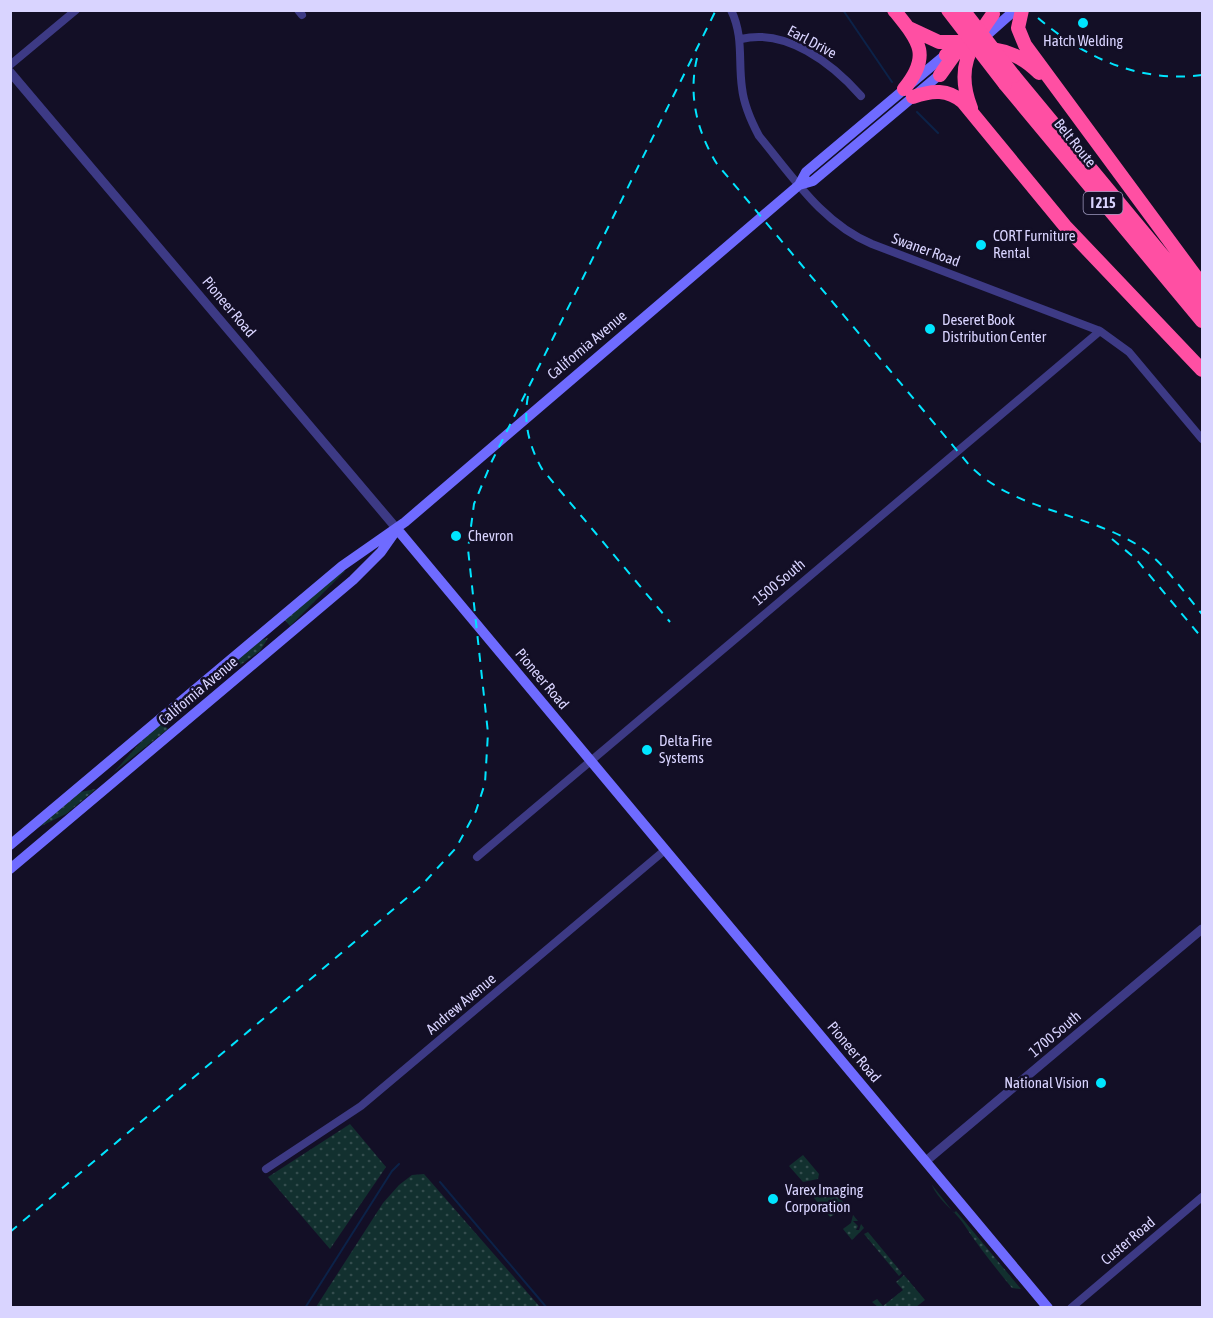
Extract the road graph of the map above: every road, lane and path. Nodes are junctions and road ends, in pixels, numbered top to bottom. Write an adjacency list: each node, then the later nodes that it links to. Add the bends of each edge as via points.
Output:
1 (76, 10): 14 (street)
2 (731, 10): 12 (street, Swaner Road)
3 (894, 10): 10 (highway)
4 (948, 10): 17 (highway, Belt Route / I 215, bridge)
5 (963, 10): 17 (highway, Belt Route / I 215, bridge)
6 (973, 10): 13 (highway)
7 (1016, 10): 11 (main road)
8 (1022, 10): 20 (highway, via 1018,23 1021,38)
9 (996, 12): 13 (highway)
10 (907, 27): 13 (highway, via 927,39); 18 (highway, via 921,61)
11 (990, 32): 13 (highway)
12 (741, 39): 19 (street, Earl Drive, via 772,37 810,54 834,68); 22 (street, Swaner Road, via 741,87 752,123)
13 (962, 45): 16 (highway); 18 (main road, California Avenue); 20 (highway, via 1019,57); 21 (highway)
14 (10, 65)
15 (10, 72): 29 (street, Pioneer Road)
16 (940, 75): 18 (main road, California Avenue)
17 (1009, 80): 24 (highway, Belt Route / I 215); 25 (highway, Belt Route / I 215)
18 (909, 93): 21 (highway, via 944,92 960,99); 22 (main road, California Avenue, via 806,172)
19 (861, 96)
20 (1065, 101): 23 (highway)
21 (971, 110): 27 (highway, via 1065,226)
22 (799, 185): 26 (street, Swaner Road, via 828,218 856,237); 29 (main road, California Avenue)
23 (1203, 285)
24 (1203, 303)
25 (1203, 321)
26 (1100, 331): 28 (street, Swaner Road, via 1129,352); 36 (street, 1500 South)
27 (1203, 370)
28 (1203, 439)
29 (397, 530): 30 (main road, California Avenue, via 353,557); 31 (main road, California Avenue, via 363,571); 36 (main road, Pioneer Road)
30 (268, 628): 31 (main road); 32 (main road, California Avenue)
31 (279, 642): 33 (main road, California Avenue)
32 (212, 675): 33 (main road); 34 (main road, California Avenue)
33 (224, 688): 35 (main road, California Avenue)
34 (184, 699): 35 (main road); 37 (main road, California Avenue)
35 (196, 712): 38 (main road, California Avenue)
36 (590, 759): 40 (main road, Pioneer Road); 42 (street, 1500 South)
37 (97, 772): 38 (main road); 39 (main road, California Avenue)
38 (109, 786): 41 (main road, California Avenue)
39 (14, 842): 41 (main road)
40 (665, 850): 45 (main road, Pioneer Road); 46 (street, Andrew Avenue, via 361,1106)
41 (28, 854): 43 (main road, California Avenue)
42 (477, 857)
43 (10, 869)
44 (1203, 929): 45 (street, 1700 South)
45 (926, 1161): 48 (main road, Pioneer Road)
46 (266, 1169)
47 (1203, 1197): 49 (street, Custer Road)
48 (1048, 1308)
49 (1071, 1308)

